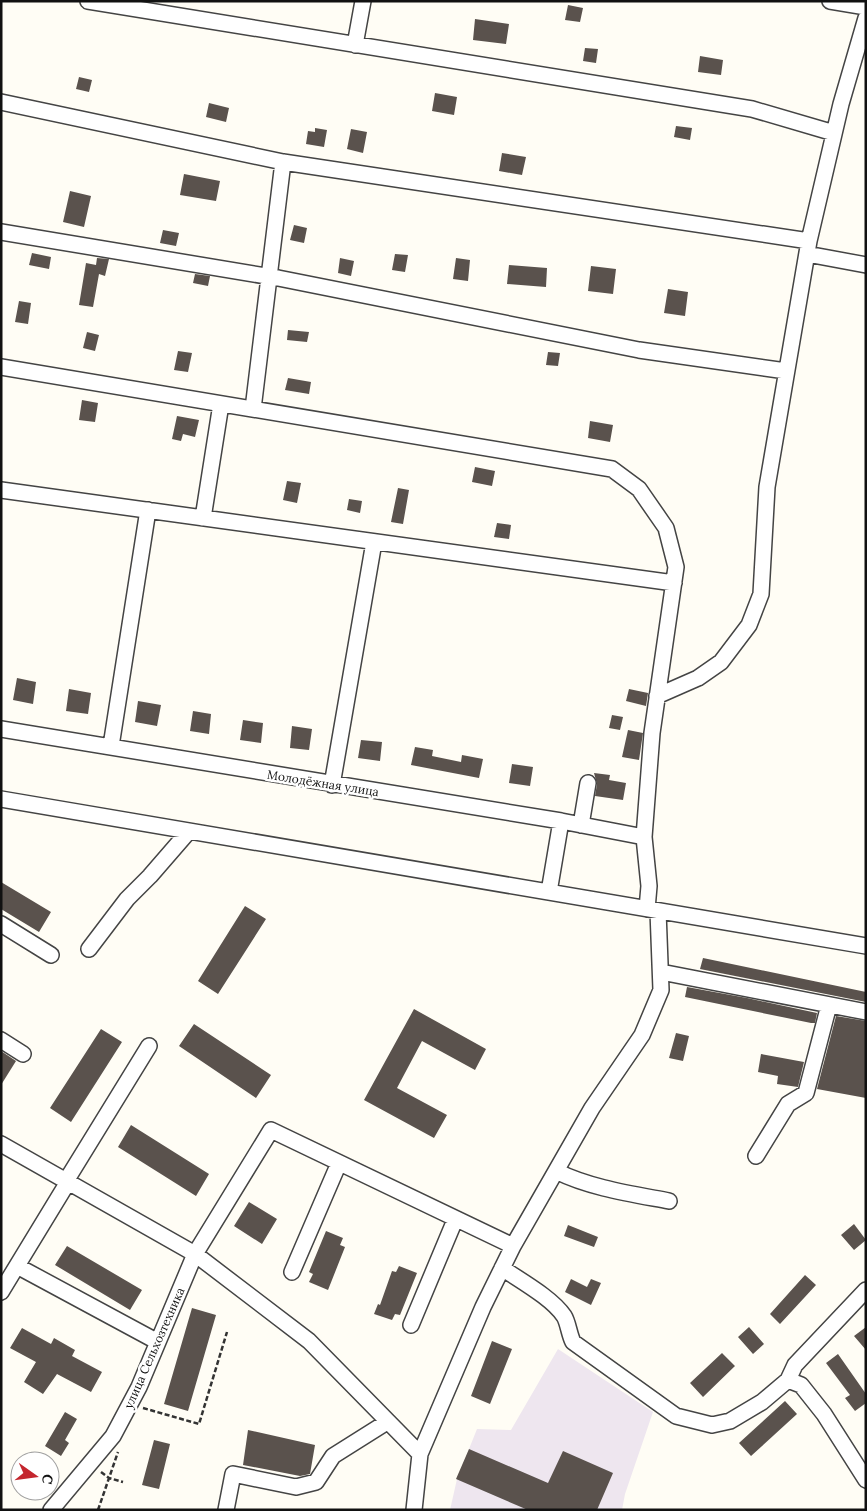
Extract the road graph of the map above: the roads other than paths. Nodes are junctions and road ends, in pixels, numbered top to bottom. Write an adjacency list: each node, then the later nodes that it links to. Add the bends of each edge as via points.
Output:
1 (88, 1): 6 (street)
2 (363, 1): 6 (street)
3 (830, 1): 4 (street)
4 (866, 7)
5 (866, 18): 7 (street)
6 (355, 45): 9 (street, via 752,109)
7 (861, 52): 9 (street)
8 (1, 102): 10 (street)
9 (834, 132): 12 (street)
10 (283, 162): 12 (street); 14 (street)
11 (1, 232): 14 (street)
12 (808, 248): 13 (street); 16 (street)
13 (866, 265)
14 (269, 276): 16 (street, via 639,350); 18 (street)
15 (1, 367): 17 (street)
16 (786, 371): 24 (street, via 767,487 761,594 749,625 721,662 698,678)
17 (221, 404): 18 (street); 21 (street)
18 (253, 409): 23 (street, via 612,469 639,489 666,528 676,567)
19 (1, 490): 20 (street)
20 (148, 510): 21 (street); 26 (street)
21 (203, 518): 22 (street)
22 (374, 542): 23 (street); 28 (street)
23 (674, 583): 24 (street)
24 (657, 696): 33 (street)
25 (1, 729): 26 (street, Молодёжная улица)
26 (111, 746): 28 (street, Молодёжная улица)
27 (588, 783): 31 (street)
28 (332, 785): 30 (street, Молодёжная улица)
29 (1, 799): 32 (street)
30 (561, 821): 31 (street, Молодёжная улица); 34 (street)
31 (581, 825): 33 (street, Молодёжная улица)
32 (189, 831): 34 (street); 38 (street, via 127,899)
33 (644, 838): 35 (street)
34 (549, 892): 35 (street)
35 (653, 910): 37 (street); 40 (street)
36 (1, 924): 39 (street)
37 (866, 946)
38 (89, 949)
39 (52, 955)
40 (661, 972): 41 (street); 49 (street, via 661,990 642,1035 592,1108)
41 (829, 1005): 42 (street); 47 (street, via 806,1094 788,1104)
42 (866, 1012)
43 (1, 1040): 45 (street)
44 (149, 1046): 50 (street)
45 (23, 1054)
46 (1, 1144): 50 (street)
47 (756, 1156)
48 (339, 1163): 52 (street); 54 (street, улица Сельхозтехника, via 271,1130); 57 (street)
49 (556, 1171): 51 (street, via 593,1184); 53 (street)
50 (67, 1181): 54 (street); 55 (street)
51 (669, 1200)
52 (455, 1220): 53 (street); 60 (street)
53 (513, 1246): 56 (street)
54 (195, 1254): 61 (street, улица Сельхозтехника); 63 (street, via 309,1341)
55 (17, 1266): 59 (street); 61 (street)
56 (502, 1268): 62 (street, via 558,1308 566,1318 567,1331 573,1342 676,1416 712,1425 730,1421 762,1402); 64 (street, via 482,1307)
57 (292, 1272)
58 (866, 1290): 62 (street, via 795,1365)
59 (1, 1292)
60 (411, 1324)
61 (158, 1342): 66 (street, улица Сельхозтехника, via 113,1436)
62 (788, 1380): 65 (street, via 801,1385 824,1414)
63 (388, 1422): 64 (street); 67 (street, via 332,1456 316,1482 296,1487 233,1474)
64 (420, 1454): 68 (street)
65 (866, 1480)
66 (51, 1510)
67 (226, 1510)
68 (414, 1510)

